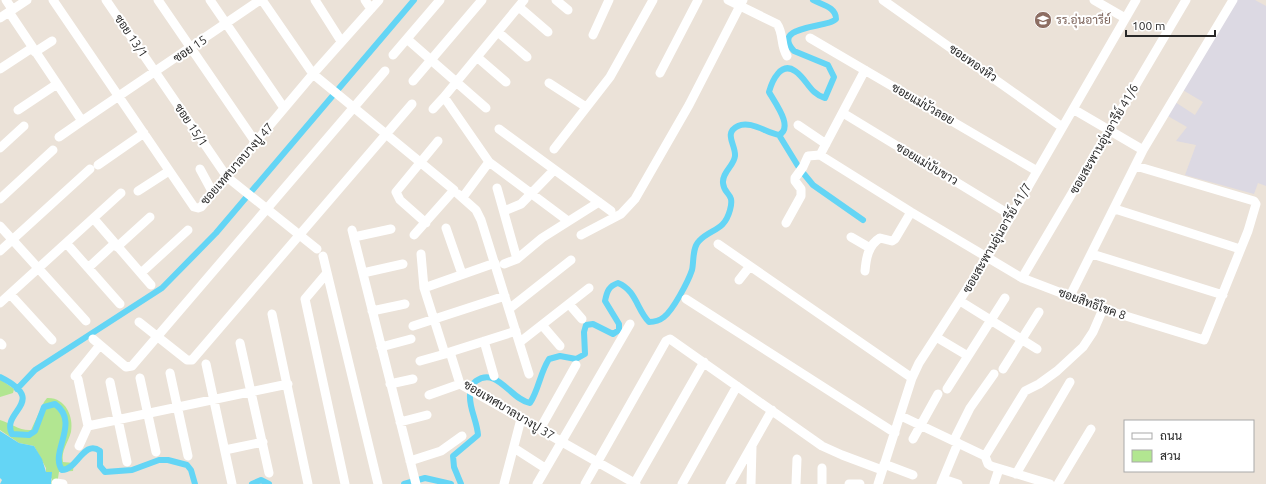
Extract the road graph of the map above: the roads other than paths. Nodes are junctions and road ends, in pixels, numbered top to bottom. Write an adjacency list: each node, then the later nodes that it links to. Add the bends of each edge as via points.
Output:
1 (6, 0): 27 (street)
2 (27, 0): 27 (street)
3 (53, 0): 56 (street, ซอยเทศบาลบางปู 47)
4 (106, 0): 48 (street, ซอย 13/1)
5 (158, 0): 38 (street)
6 (210, 0): 30 (street)
7 (261, 0): 30 (street, ซอย 15); 50 (street)
8 (315, 0): 37 (street)
9 (365, 0): 25 (street)
10 (379, 0): 25 (street, ซอยเทศบาลบางปู 47)
11 (440, 0): 35 (street)
12 (482, 0): 44 (street)
13 (556, 0): 26 (street)
14 (609, 0): 33 (street)
15 (653, 0): 60 (street, via 610,76)
16 (698, 0): 49 (street)
17 (728, 0): 24 (street)
18 (883, 0): 70 (street, ซอยทองหิว)
19 (1094, 0): 29 (street)
20 (1136, 0): 29 (street, ซอยสะพานอุ่นอารีย์ 41/7)
21 (1186, 0): 72 (street, ซอยสะพานอุ่นอารีย์ 41/6)
22 (1233, 0): 82 (street)
23 (521, 3): 31 (street); 32 (street)
24 (741, 3): 41 (street, via 777,24); 118 (street, via 689,105 635,199 621,214)
25 (371, 9): 37 (street, ซอยเทศบาลบางปู 47)
26 (568, 10)
27 (11, 11): 28 (street); 39 (street)
28 (0, 18)
29 (1125, 18): 64 (street, ซอยสะพานอุ่นอารีย์ 41/7)
30 (226, 24): 38 (street, ซอย 15); 61 (street)
31 (498, 32): 42 (street); 43 (street)
32 (548, 32)
33 (594, 35)
34 (810, 38): 46 (street, ซอยแม่บัวลอย)
35 (407, 39): 40 (street); 44 (street)
36 (52, 41): 39 (street)
37 (342, 41): 50 (street, ซอยเทศบาลบางปู 47)
38 (191, 48): 48 (street, ซอย 15); 77 (street)
39 (33, 50): 45 (street); 55 (street)
40 (393, 55)
41 (787, 56)
42 (477, 57): 52 (street); 53 (street)
43 (527, 57)
44 (430, 60): 51 (street); 53 (street)
45 (0, 69)
46 (865, 70): 66 (street); 90 (street, ซอยแม่บัวลอย)
47 (385, 71): 59 (street)
48 (155, 72): 56 (street, ซอย 15); 91 (street, ซอย 15/1)
49 (660, 73)
50 (313, 74): 59 (street); 61 (street, ซอยเทศบาลบางปู 47)
51 (413, 81)
52 (506, 82)
53 (457, 83): 57 (street); 62 (street)
54 (549, 83): 60 (street)
55 (57, 84): 65 (street); 67 (street)
56 (119, 96): 67 (street, ซอย 15); 73 (street, ซอยเทศบาลบางปู 47)
57 (444, 97): 63 (street); 85 (street)
58 (412, 104): 74 (street)
59 (353, 107): 74 (street); 101 (street)
60 (586, 107): 80 (street)
61 (284, 108): 77 (street, ซอยเทศบาลบางปู 47)
62 (486, 108)
63 (432, 109)
64 (1073, 109): 70 (street, ซอยสะพานอุ่นอารีย์ 41/7); 72 (street)
65 (18, 110)
66 (843, 113): 78 (street); 106 (street, ซอยแม่บับขาว)
67 (82, 121): 75 (street, ซอย 15)
68 (798, 124): 78 (street)
69 (24, 126): 79 (street)
70 (1062, 127): 90 (street, ซอยสะพานอุ่นอารีย์ 41/7)
71 (499, 129): 88 (street)
72 (1109, 130): 82 (street); 142 (street, ซอยสะพานอุ่นอารีย์ 41/6)
73 (144, 133): 89 (street, ซอยเทศบาลบางปู 47); 120 (street, via 94,167)
74 (386, 134): 84 (street); 117 (street)
75 (59, 137)
76 (438, 141): 84 (street)
77 (256, 143): 91 (street, ซอยเทศบาลบางปู 47)
78 (826, 144): 83 (street)
79 (0, 148)
80 (554, 149)
81 (54, 150): 99 (street)
82 (1144, 150): 86 (street)
83 (820, 155): 105 (street, ซอยสิทธิโชค 8); 111 (street, via 808,156 796,178 801,196)
84 (420, 162): 93 (street); 110 (street, via 398,188 396,195)
85 (489, 162): 97 (street); 98 (street)
86 (1136, 166): 102 (street); 125 (street, via 1254,201 1256,208)
87 (200, 169): 96 (street)
88 (554, 170): 97 (street); 100 (street)
89 (169, 171): 94 (street); 96 (street, ซอยเทศบาลบางปู 47, via 196,208 201,207)
90 (1037, 171): 106 (street, ซอยสะพานอุ่นอารีย์ 41/7)
91 (227, 177): 96 (street, ซอยเทศบาลบางปู 47); 101 (street, ซอย 15/1)
92 (497, 188): 103 (street)
93 (454, 190): 98 (street); 110 (street)
94 (138, 191)
95 (122, 193): 108 (street)
96 (213, 193)
97 (532, 194): 103 (street, via 521,204); 109 (street)
98 (462, 197): 133 (street, via 476,210)
99 (0, 199)
100 (599, 202): 104 (street); 109 (street)
101 (266, 209): 117 (street, ซอย 15/1); 172 (street)
102 (1115, 209): 125 (street); 128 (street)
103 (504, 211): 130 (street)
104 (610, 211)
105 (911, 212): 124 (street, via 895,239 892,241 880,238); 129 (street, ซอยสิทธิโชค 8)
106 (1012, 216): 129 (street, ซอยสะพานอุ่นอารีย์ 41/7)
107 (150, 217): 123 (street)
108 (94, 219): 121 (street); 123 (street)
109 (568, 221): 130 (street)
110 (426, 223): 116 (street)
111 (786, 223)
112 (0, 226): 120 (street)
113 (446, 228): 141 (street)
114 (391, 229): 140 (street, via 353,234)
115 (188, 230): 138 (street)
116 (414, 235)
117 (300, 236): 139 (street, ซอย 15/1, via 320,252); 172 (street, via 192,360 186,360)
118 (581, 236)
119 (851, 237): 124 (street)
120 (12, 239): 126 (street); 136 (street)
121 (67, 244): 135 (street); 136 (street)
122 (718, 244): 134 (street)
123 (116, 245): 135 (street); 138 (street)
124 (870, 248): 137 (street)
125 (1240, 249): 148 (street)
126 (0, 251)
127 (421, 254): 145 (street, ซอยเทศบาลบางปู 37)
128 (1092, 254): 148 (street); 150 (street)
129 (987, 258): 142 (street, ซอยสิทธิโชค 8); 153 (street, ซอยสะพานอุ่นอารีย์ 41/7)
130 (517, 259): 133 (street)
131 (571, 260): 158 (street)
132 (403, 264): 140 (street)
133 (499, 264): 141 (street); 149 (street)
134 (750, 266): 143 (street); 195 (street)
135 (88, 268): 155 (street)
136 (39, 269): 147 (street); 165 (street)
137 (866, 272)
138 (141, 273): 144 (street)
139 (327, 273): 249 (street, via 304,299); 250 (street)
140 (363, 273): 160 (street)
141 (462, 274): 145 (street)
142 (1022, 278): 150 (street, ซอยสิทธิโชค 8)
143 (739, 280)
144 (151, 285)
145 (424, 288): 163 (street, ซอยเทศบาลบางปู 37)
146 (588, 288): 157 (street)
147 (10, 294): 154 (street); 175 (street)
148 (1223, 295): 159 (street, ซอยสิทธิโชค 8, via 1206,338 1201,340)
149 (505, 296): 158 (street); 163 (street)
150 (1070, 296): 159 (street, ซอยสิทธิโชค 8)
151 (1006, 298): 166 (street)
152 (686, 299): 220 (street)
153 (960, 301): 166 (street); 173 (street, ซอยสะพานอุ่นอารีย์ 41/7)
154 (0, 303)
155 (120, 304)
156 (405, 304): 160 (street)
157 (569, 304): 164 (street); 169 (street)
158 (509, 309): 171 (street)
159 (1103, 309): 232 (street, via 1083,347 1040,384 1025,391)
160 (372, 311): 181 (street)
161 (1039, 312): 174 (street)
162 (272, 314): 199 (street)
163 (434, 320): 170 (street); 183 (street, ซอยเทศบาลบางปู 37)
164 (582, 320)
165 (86, 321)
166 (992, 321): 174 (street); 184 (street)
167 (139, 322): 172 (street)
168 (630, 324): 223 (street)
169 (542, 325): 178 (street); 180 (street)
170 (413, 326)
171 (516, 331): 177 (street); 178 (street)
172 (157, 336): 217 (street, via 129,368 97,342 76,378)
173 (936, 337): 184 (street); 195 (street, ซอยสะพานอุ่นอารีย์ 41/7, via 919,362)
174 (1022, 339): 182 (street); 189 (street)
175 (52, 340)
176 (411, 340): 181 (street)
177 (484, 341): 183 (street); 193 (street)
178 (520, 342): 191 (street)
179 (240, 343): 204 (street)
180 (560, 346)
181 (381, 347): 200 (street)
182 (1037, 349)
183 (448, 353): 185 (street); 202 (street, ซอยเทศบาลบางปู 37)
184 (968, 356): 203 (street)
185 (420, 361)
186 (704, 362): 201 (street); 236 (street, via 673,340 666,341); 253 (street)
187 (206, 364): 207 (street)
188 (576, 365): 218 (street)
189 (1003, 369)
190 (170, 373): 208 (street)
191 (529, 374)
192 (994, 374): 224 (street, via 974,401)
193 (494, 376)
194 (140, 378): 210 (street)
195 (912, 378): 212 (street, ซอยสะพานอุ่นอารีย์ 41/7)
196 (412, 379): 200 (street)
197 (110, 382): 214 (street)
198 (1070, 382): 242 (street)
199 (288, 384): 204 (street); 248 (street)
200 (390, 384): 215 (street)
201 (737, 386): 209 (street); 254 (street)
202 (467, 387): 206 (street); 213 (street, ซอยเทศบาลบางปู 37)
203 (947, 389)
204 (251, 392): 207 (street); 225 (street)
205 (938, 394): 216 (street)
206 (429, 395)
207 (214, 400): 208 (street); 229 (street)
208 (177, 408): 210 (street); 231 (street)
209 (772, 410): 227 (street); 237 (street, via 831,451)
210 (148, 414): 214 (street); 230 (street)
211 (427, 415): 215 (street)
212 (901, 416): 216 (street); 220 (street, ซอยสะพานอุ่นอารีย์ 41/7)
213 (521, 419): 218 (street, ซอยเทศบาลบางปู 37); 228 (street)
214 (118, 421): 217 (street); 235 (street)
215 (400, 422): 234 (street)
216 (921, 425): 222 (street); 224 (street)
217 (88, 426): 226 (street)
218 (540, 429): 223 (street, ซอยเทศบาลบางปู 37)
219 (1091, 429): 263 (street)
220 (895, 433): 237 (street, ซอยสะพานอุ่นอารีย์ 41/7)
221 (462, 436): 234 (street, via 437,454)
222 (913, 439)
223 (561, 441): 236 (street, ซอยเทศบาลบางปู 37); 238 (street)
224 (956, 441): 232 (street); 244 (street)
225 (263, 442): 229 (street); 241 (street)
226 (79, 446)
227 (752, 447): 255 (street); 256 (street)
228 (514, 448): 238 (street); 246 (street)
229 (225, 450): 247 (street)
230 (156, 452)
231 (188, 456)
232 (985, 456): 240 (street, via 988,464)
233 (797, 459): 257 (street)
234 (410, 461): 245 (street)
235 (127, 462)
236 (598, 462): 252 (street); 253 (street, ซอยเทศบาลบางปู 37)
237 (883, 467): 243 (street); 259 (street, ซอยสะพานอุ่นอารีย์ 41/7)
238 (545, 468): 251 (street)
239 (822, 468): 258 (street)
240 (999, 469): 242 (street); 261 (street)
241 (269, 472)
242 (1016, 474): 262 (street)
243 (913, 475)
244 (942, 481): 260 (street)
245 (415, 482)
246 (504, 483)
247 (232, 484)
248 (308, 484)
249 (345, 484)
250 (378, 484)
251 (537, 484)
252 (585, 484)
253 (635, 484)
254 (682, 484)
255 (730, 484)
256 (751, 484)
257 (796, 484)
258 (822, 484)
259 (878, 484)
260 (958, 484)
261 (994, 484)
262 (1050, 484)
263 (1058, 484)

